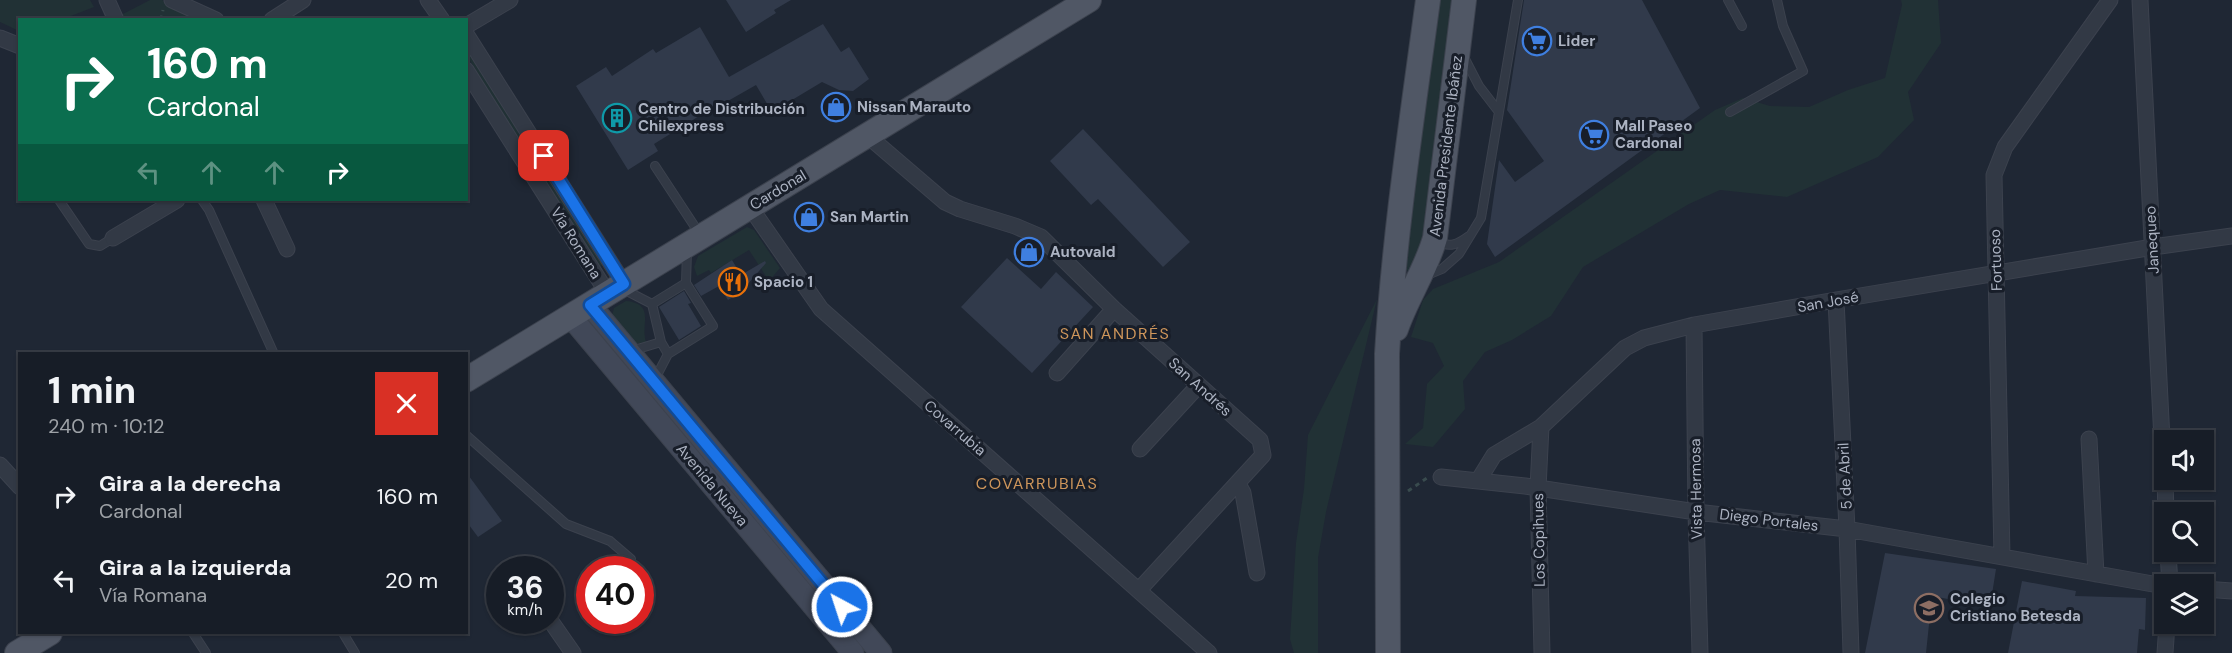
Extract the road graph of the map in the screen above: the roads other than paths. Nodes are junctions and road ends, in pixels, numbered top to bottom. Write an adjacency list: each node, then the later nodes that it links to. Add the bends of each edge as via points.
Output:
1 (107, 0): 14 (street)
2 (172, 0): 15 (street)
3 (303, 0): 16 (street)
4 (429, 0): 17 (street)
5 (510, 0): 18 (street)
6 (1089, 0): 27 (main road, Cardonal)
7 (1428, 0): 41 (main road, Avenida Presidente Ibáñez)
8 (1518, 0): 25 (lane)
9 (1728, 0): 19 (lane)
10 (1777, 0): 26 (lane, via 1783,26 1803,71)
11 (2110, 0): 42 (street, Fortuoso, via 2005,147 1994,175)
12 (2140, 0): 39 (street, Janequeo)
13 (1463, 3): 22 (main road, Avenida Presidente Ibáñez)
14 (115, 18)
15 (212, 18)
16 (275, 18)
17 (441, 18)
18 (468, 25)
19 (1742, 26)
20 (0, 38): 23 (street)
21 (468, 38): 45 (street, Vía Romana)
22 (1459, 38): 25 (lane, via 1468,68); 37 (main road, Avenida Presidente Ibáñez)
23 (18, 45)
24 (468, 73): 45 (street, Vía Romana)
25 (1499, 111): 34 (lane, via 1485,205)
26 (1730, 112)
27 (868, 136): 33 (main road, Cardonal); 48 (street, San Andrés, via 945,202 1041,237)
28 (655, 166): 38 (lane)
29 (60, 201): 36 (lane, via 89,244 100,246)
30 (175, 201): 36 (street)
31 (203, 201): 52 (lane)
32 (264, 201): 40 (street)
33 (750, 207): 38 (main road, Cardonal); 79 (street, Covarrubia, via 821,309)
34 (1473, 234): 37 (lane, via 1451,246); 43 (lane, via 1450,262)
35 (2232, 236): 39 (street, San José)
36 (113, 238)
37 (1435, 238): 43 (main road, Avenida Presidente Ibáñez)
38 (694, 242): 44 (lane); 45 (main road, Cardonal)
39 (2153, 247): 42 (street, San José); 60 (street, Janequeo)
40 (287, 249)
41 (1394, 259): 43 (main road, via 1402,277); 54 (main road, Avenida Presidente Ibáñez)
42 (1997, 273): 46 (street, San José); 75 (street, Fortuoso)
43 (1421, 277): 54 (main road, Avenida Presidente Ibáñez)
44 (687, 283): 47 (lane); 53 (lane, via 713,326)
45 (603, 298): 47 (lane, via 638,295); 51 (street, Avenida Nueva); 56 (main road, Cardonal); 66 (street, Avenida Nueva)
46 (1836, 300): 49 (street, San José); 73 (street, 5 de Abril)
47 (652, 304): 50 (lane)
48 (1114, 309): 55 (street); 58 (street, San Andrés)
49 (1694, 325): 59 (street, San José, via 1644,338 1625,348); 72 (street, Vista Hermosa)
50 (661, 342): 51 (lane); 53 (lane)
51 (629, 351): 57 (street, Avenida Nueva)
52 (273, 352)
53 (668, 354): 57 (lane)
54 (1387, 354): 96 (main road, Avenida Presidente Ibáñez)
55 (1057, 373)
56 (468, 379)
57 (654, 381): 64 (street, Avenida Nueva)
58 (1198, 386): 63 (street); 69 (street, San Andrés, via 1260,440 1263,455)
59 (1541, 427): 68 (street, San José, via 1494,455); 71 (street, Los Copihues)
60 (2162, 430)
61 (468, 437): 74 (lane, via 566,524 610,541)
62 (2089, 439): 77 (street)
63 (1140, 448)
64 (714, 454): 66 (street); 82 (street, Avenida Nueva)
65 (0, 465): 70 (street)
66 (698, 467): 83 (street, Avenida Nueva)
67 (1441, 477): 68 (street, Diego Portales)
68 (1478, 481): 71 (street, Diego Portales)
69 (1238, 484): 76 (street, via 1244,493); 79 (street, San Andrés)
70 (18, 485)
71 (1538, 488): 72 (street, Diego Portales); 97 (street, Los Copihues)
72 (1696, 512): 73 (street, Diego Portales); 98 (street, Vista Hermosa)
73 (1847, 529): 75 (street, Diego Portales); 99 (street, 5 de Abril)
74 (628, 556)
75 (2002, 556): 77 (street, Diego Portales)
76 (1257, 573)
77 (2096, 574): 78 (street, Diego Portales)
78 (2154, 584)
79 (1139, 590): 95 (street, Covarrubia)
80 (2214, 590): 81 (street)
81 (2232, 591)
82 (842, 607): 83 (street); 94 (street, Avenida Nueva)
83 (826, 621): 93 (street, Avenida Nueva)
84 (48, 634): 89 (main road)
85 (194, 634): 90 (lane)
86 (344, 634): 91 (lane)
87 (560, 634): 92 (street)
88 (2166, 634): 100 (street)
89 (16, 653)
90 (206, 653)
91 (354, 653)
92 (573, 653)
93 (853, 653)
94 (881, 653)
95 (1209, 653)
96 (1388, 653)
97 (1542, 653)
98 (1700, 653)
99 (1851, 653)
100 (2165, 653)

